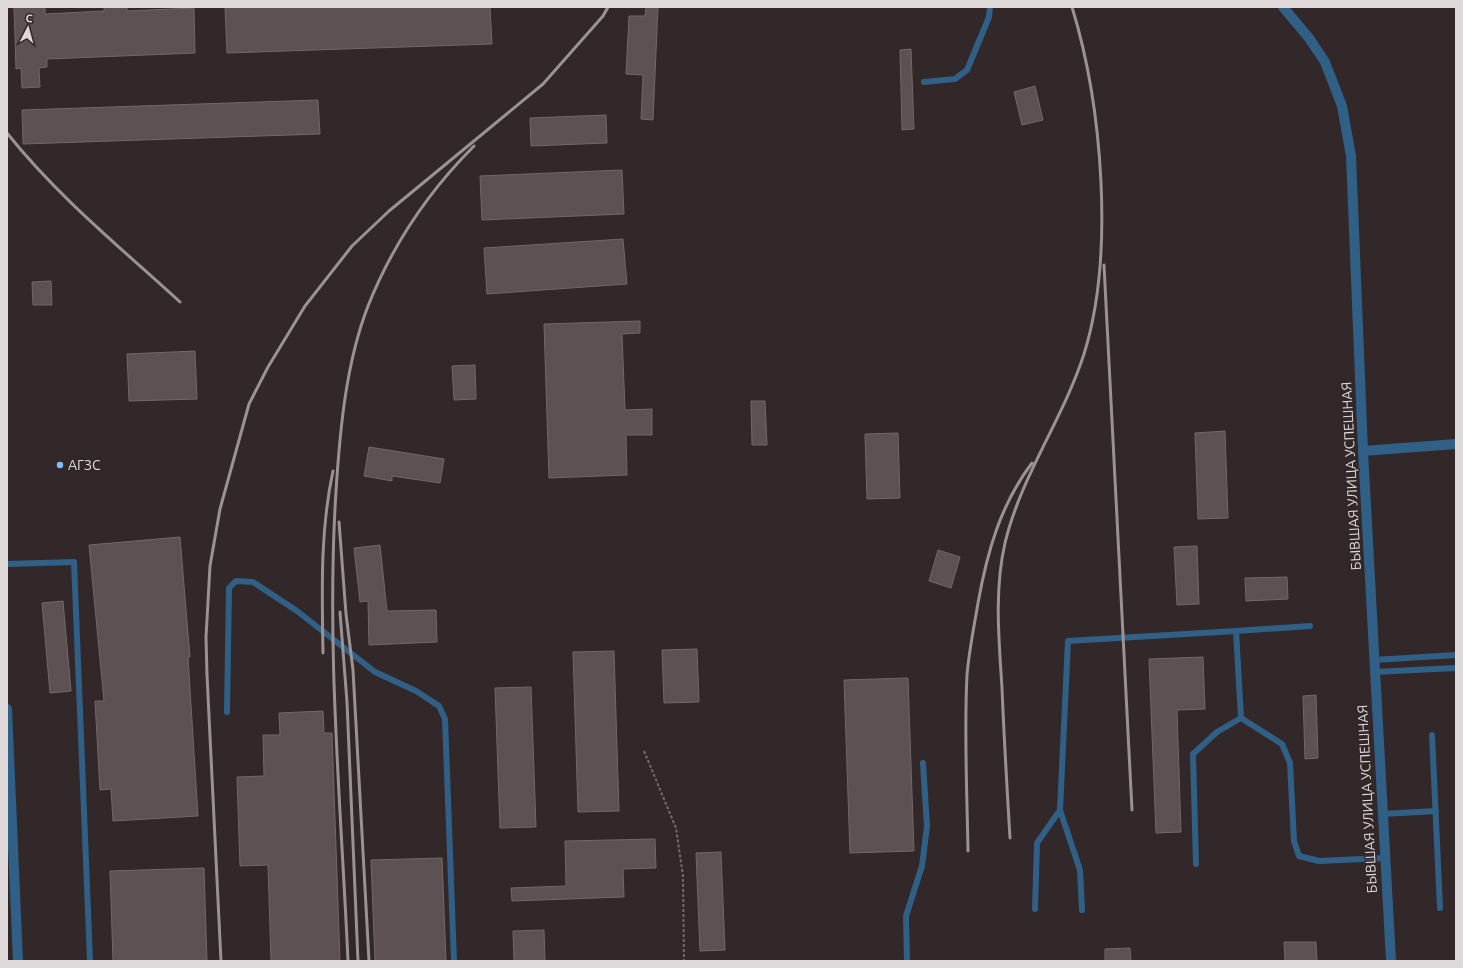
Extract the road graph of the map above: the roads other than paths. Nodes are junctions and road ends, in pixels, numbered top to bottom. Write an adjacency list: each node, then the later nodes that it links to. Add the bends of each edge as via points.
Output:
1 (990, 7): 3 (lane, via 989,16 967,70 955,79)
2 (1283, 7): 5 (street, БЫВШАЯ УЛИЦА УСПЕШНАЯ, via 1325,62 1342,106 1351,156)
3 (924, 82)
4 (1456, 444): 5 (street)
5 (1363, 451): 10 (street, БЫВШАЯ УЛИЦА УСПЕШНАЯ)
6 (7, 564): 27 (lane, via 74,562)
7 (1310, 626): 8 (lane)
8 (1236, 631): 15 (lane); 18 (lane, via 1068,641)
9 (1456, 655): 10 (lane)
10 (1374, 660): 12 (street, БЫВШАЯ УЛИЦА УСПЕШНАЯ)
11 (1456, 668): 12 (lane)
12 (1374, 672): 20 (street, БЫВШАЯ УЛИЦА УСПЕШНАЯ)
13 (7, 709): 26 (street)
14 (227, 712): 28 (lane, via 229,588 236,581 253,582 297,611 375,672 439,706 445,719)
15 (1241, 718): 21 (lane, via 1282,744 1290,762 1294,842 1299,856 1319,861); 22 (lane, via 1217,732 1193,754)
16 (1432, 735): 19 (lane)
17 (923, 763): 29 (lane, via 927,826 922,866 906,916)
18 (1060, 810): 24 (lane, via 1037,843); 25 (lane, via 1080,870)
19 (1436, 811): 20 (lane); 23 (lane)
20 (1382, 814): 21 (street, БЫВШАЯ УЛИЦА УСПЕШНАЯ)
21 (1385, 858): 30 (street, БЫВШАЯ УЛИЦА УСПЕШНАЯ)
22 (1196, 864)
23 (1440, 908)
24 (1035, 909)
25 (1082, 910)
26 (18, 961)
27 (90, 961)
28 (454, 961)
29 (907, 961)
30 (1390, 961)

